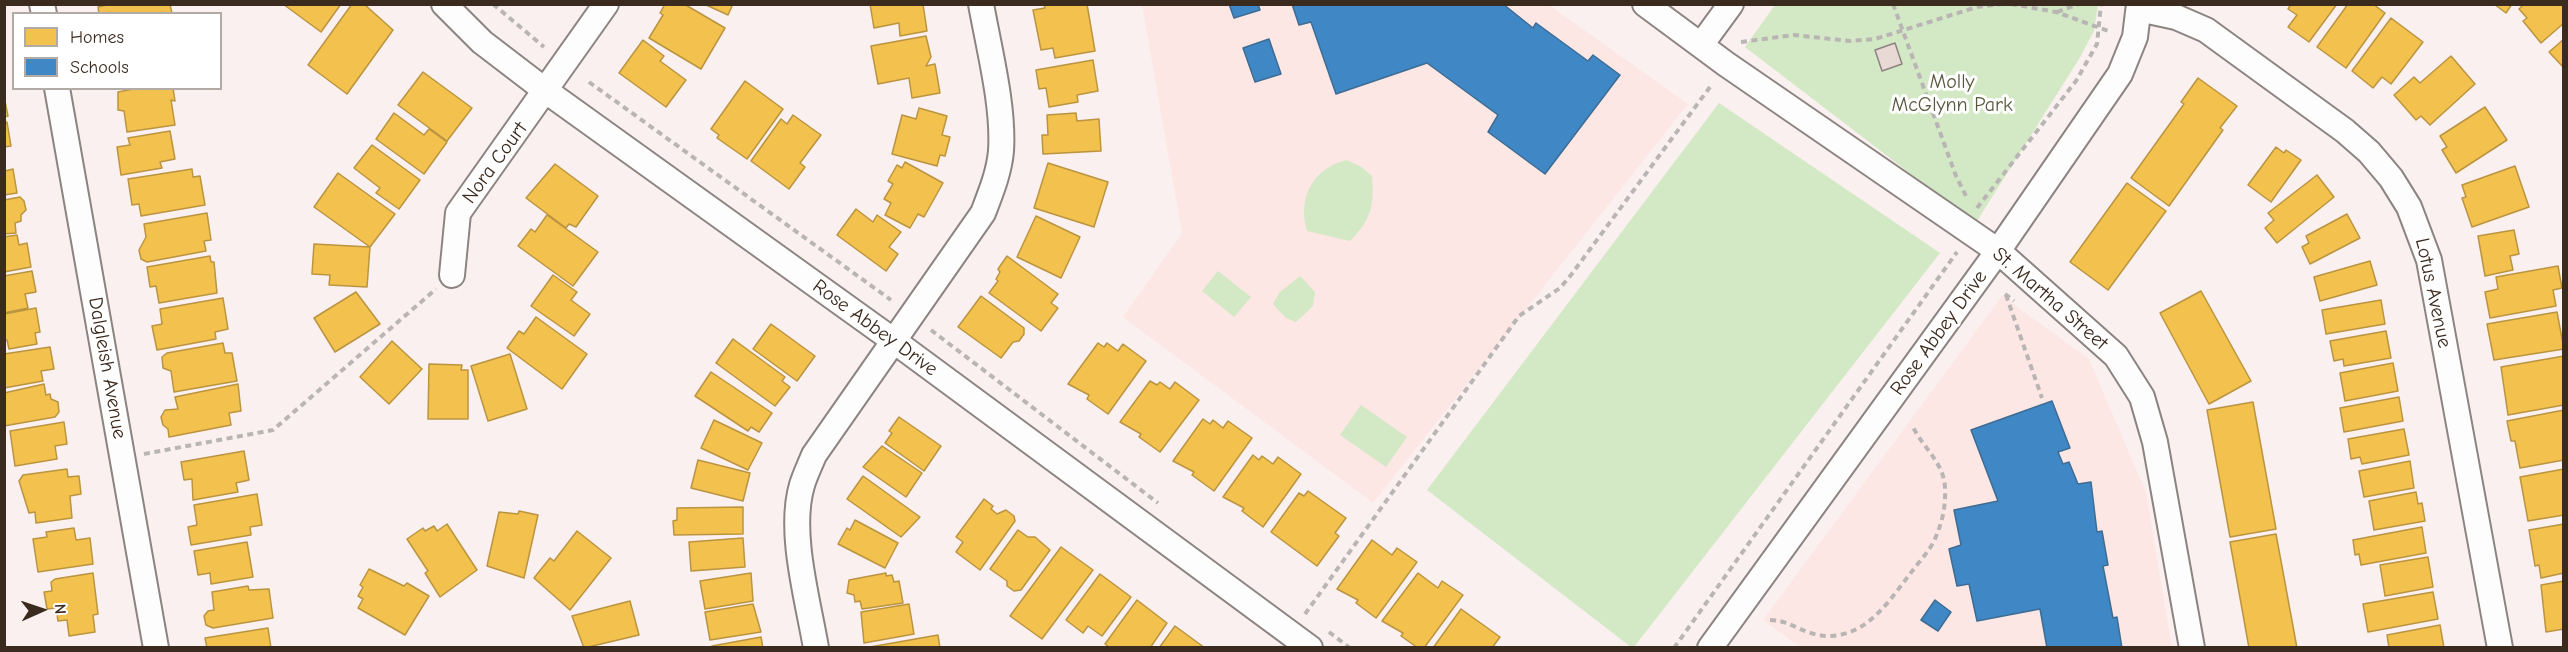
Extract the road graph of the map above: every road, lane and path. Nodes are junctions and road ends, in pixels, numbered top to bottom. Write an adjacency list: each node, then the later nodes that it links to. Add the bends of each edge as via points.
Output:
1 (444, 4): 23 (street, Rose Abbey Drive, via 482,42)
2 (493, 4): 19 (path)
3 (606, 4): 23 (street, Nora Court)
4 (981, 4): 30 (street, via 999,119 1001,150 996,182 983,213)
5 (1646, 4): 18 (street, St. Martha Street)
6 (1731, 4): 18 (street)
7 (1893, 4): 15 (path)
8 (2002, 4): 15 (path, via 1977,7)
9 (2011, 4): 13 (path)
10 (2079, 4): 13 (path)
11 (2101, 4): 14 (path)
12 (2139, 7): 16 (street, Rose Abbey Drive); 46 (street, Lotus Avenue, via 2206,30 2344,131 2369,152 2409,207 2429,260)
13 (2056, 12): 14 (path)
14 (2099, 30): 15 (path, via 2097,44 2076,81 1974,212 1956,176); 16 (path)
15 (1904, 31): 17 (path, via 1875,39 1794,35)
16 (2135, 37): 24 (street, Rose Abbey Drive, via 2120,74)
17 (1741, 42)
18 (1701, 45): 24 (street, St. Martha Street)
19 (544, 46)
20 (589, 82): 27 (path)
21 (1710, 87): 36 (path, via 1571,275 1560,288 1519,316)
22 (57, 90): 33 (street, Dalgleish Avenue)
23 (546, 92): 26 (street, Nora Court, via 458,213); 30 (street, Rose Abbey Drive)
24 (1998, 251): 44 (street, Rose Abbey Drive); 45 (street, St. Martha Street, via 2116,356 2142,398 2155,442)
25 (1957, 252): 43 (path, Rose Abbey Drive)
26 (452, 275): 33 (path, via 273,430)
27 (891, 300)
28 (2024, 308): 31 (path, via 2005,294)
29 (931, 330): 34 (path, Rose Abbey Drive)
30 (894, 341): 39 (street, Rose Abbey Drive); 41 (street, via 814,455 801,487 797,520)
31 (2042, 398)
32 (1912, 425): 37 (path, via 1938,462 1945,486 1944,515 1934,542 1880,613 1862,627 1833,636 1808,634 1779,620)
33 (123, 458): 40 (street, Dalgleish Avenue)
34 (1164, 508)
35 (1295, 608): 36 (path)
36 (1304, 615): 38 (path)
37 (1770, 620)
38 (1313, 621)
39 (1316, 638): 42 (path)
40 (156, 648)
41 (816, 648)
42 (1350, 648)
43 (1674, 648)
44 (1710, 648)
45 (2192, 648)
46 (2500, 648)

